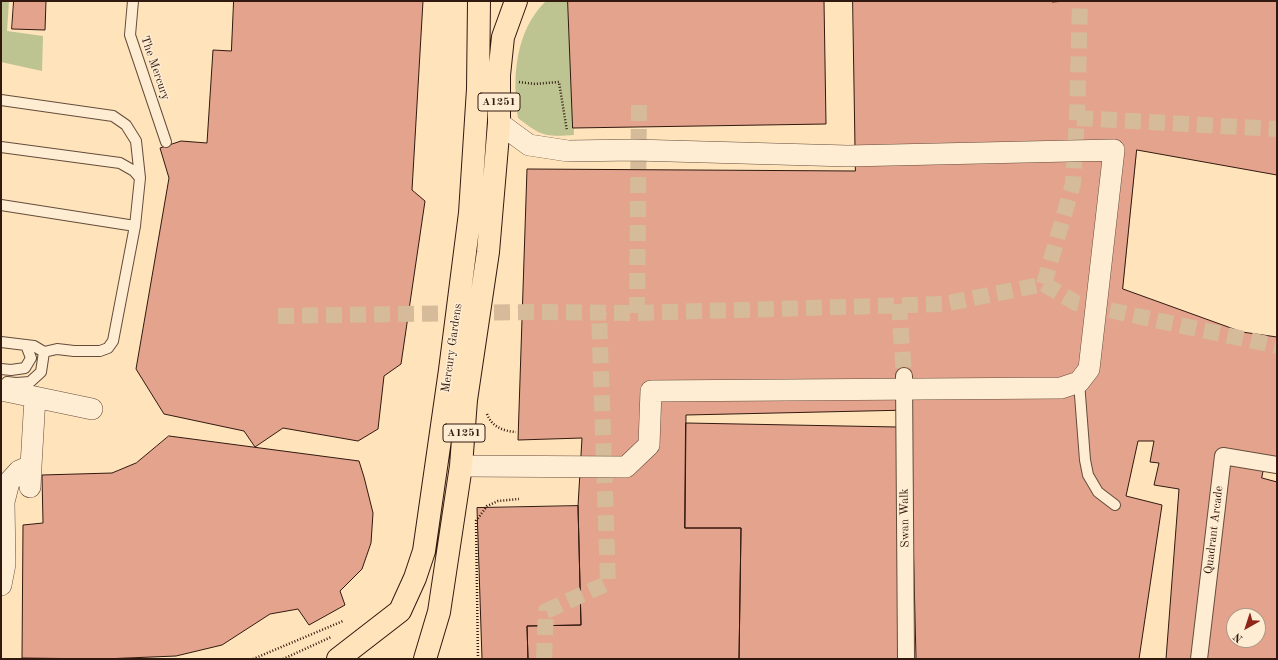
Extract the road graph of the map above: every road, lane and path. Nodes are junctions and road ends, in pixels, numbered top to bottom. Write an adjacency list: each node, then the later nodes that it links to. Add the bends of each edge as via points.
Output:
1 (133, 1): 8 (lane, The Mercury, via 130,35)
2 (479, 1): 34 (main road, Mercury Gardens / A1251, via 478,89 470,213 424,552 400,612)
3 (516, 1): 6 (main road, Mercury Gardens / A1251, via 503,37)
4 (513, 82): 7 (path, via 559,82)
5 (1, 100): 10 (lane, via 113,116 126,125 136,141)
6 (499, 123): 19 (street, via 529,145 568,151 848,156 1114,150 1089,369); 26 (main road, Mercury Gardens / A1251, via 488,252 466,400)
7 (568, 133)
8 (166, 142)
9 (1, 147): 10 (lane, via 120,163)
10 (140, 178): 12 (lane)
11 (1, 205): 12 (lane)
12 (135, 226): 15 (lane, via 113,341 108,348 100,351 58,349)
13 (1, 342): 14 (lane)
14 (26, 345): 15 (lane); 16 (lane, via 31,358 25,368)
15 (44, 352): 18 (lane, via 41,372 30,382 16,384)
16 (1, 369)
17 (904, 376): 37 (street, Swan Walk)
18 (1, 381)
19 (1079, 382): 26 (street, via 1061,388 651,391 649,446 626,467); 28 (lane, via 1088,475 1098,492)
20 (1, 390): 21 (street)
21 (35, 397): 22 (street); 29 (street, via 27,475 9,482 4,502 5,564)
22 (92, 409)
23 (486, 410): 24 (path, via 487,416 495,426 505,431)
24 (516, 432)
25 (1277, 465): 38 (street, Quadrant Arcade, via 1223,456)
26 (461, 466): 35 (main road, Mercury Gardens / A1251, via 439,612)
27 (519, 499): 36 (path, via 498,501 487,506 476,521)
28 (1115, 505)
29 (1, 585)
30 (343, 621): 32 (path)
31 (334, 635): 33 (path)
32 (253, 659)
33 (283, 659)
34 (338, 659)
35 (425, 659)
36 (478, 659)
37 (906, 659)
38 (1199, 659)

